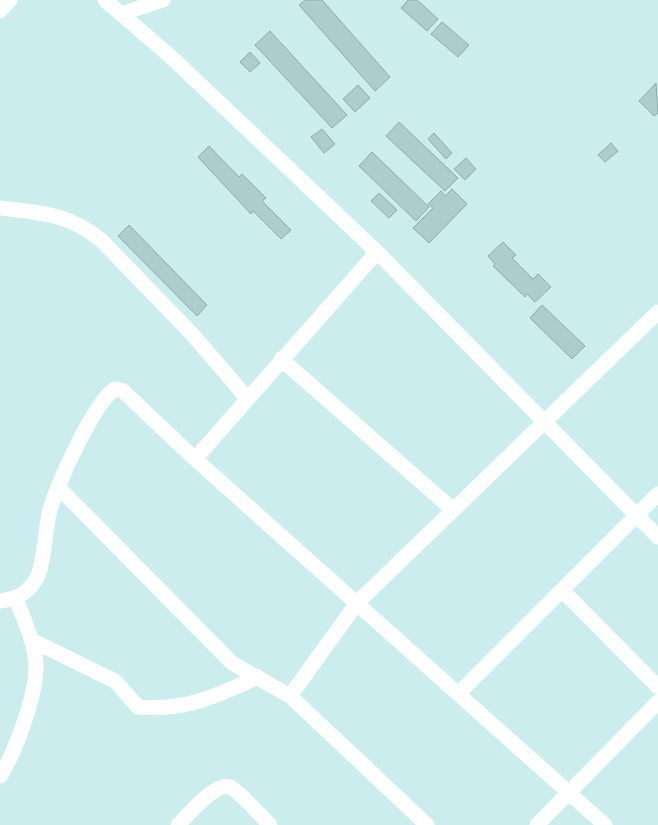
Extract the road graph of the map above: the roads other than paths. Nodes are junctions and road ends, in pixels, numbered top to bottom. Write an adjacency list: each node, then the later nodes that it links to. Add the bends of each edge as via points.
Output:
1 (10, 0): 4 (street)
2 (105, 0): 5 (street)
3 (163, 0): 5 (street)
4 (0, 11)
5 (121, 14): 7 (street, via 170,56)
6 (0, 208): 10 (street, via 50,214 87,229 192,334)
7 (377, 252): 9 (street); 11 (street)
8 (658, 312): 11 (street)
9 (281, 359): 10 (street); 15 (street)
10 (247, 398): 12 (street)
11 (543, 422): 15 (street); 16 (street)
12 (195, 459): 13 (street, via 123,391 114,389 107,394 86,427); 21 (street)
13 (59, 488): 19 (street, via 50,511 37,579); 23 (street, via 232,663)
14 (658, 494): 16 (street)
15 (452, 509): 21 (street)
16 (637, 515): 17 (street); 18 (street)
17 (658, 537)
18 (562, 590): 24 (street); 25 (street)
19 (16, 599): 20 (street); 22 (street)
20 (0, 600)
21 (357, 604): 25 (street); 26 (street)
22 (31, 640): 23 (street, via 115,681 138,707 203,702); 28 (street, via 36,666 32,688 13,751)
23 (258, 677): 26 (street)
24 (658, 687)
25 (458, 694): 29 (street)
26 (290, 696): 32 (street)
27 (658, 702): 29 (street)
28 (0, 776)
29 (569, 793): 33 (street); 34 (street)
30 (178, 825): 31 (street, via 211,792 221,787 231,788)
31 (270, 825)
32 (427, 825)
33 (537, 825)
34 (605, 825)

